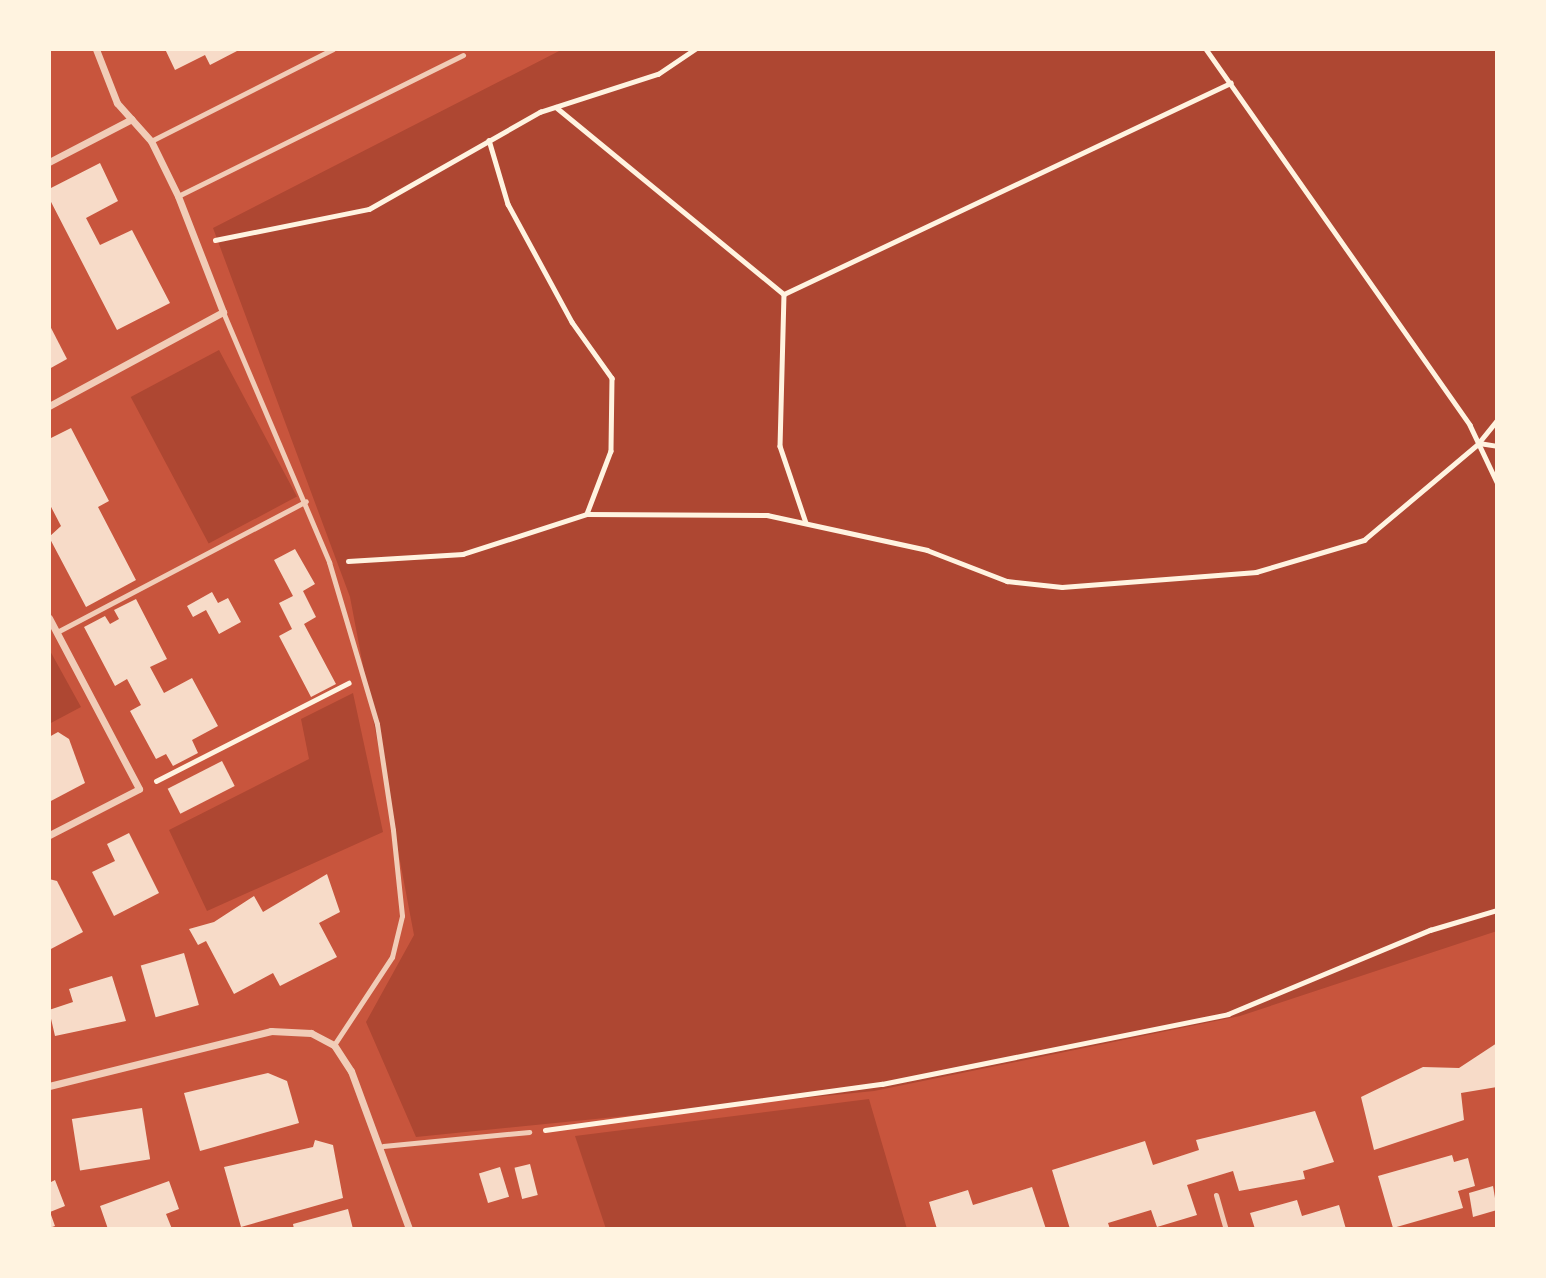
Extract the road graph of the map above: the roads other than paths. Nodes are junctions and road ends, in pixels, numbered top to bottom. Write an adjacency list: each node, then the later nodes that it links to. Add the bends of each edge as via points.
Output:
1 (96, 49): 4 (street, via 117,103)
2 (333, 49): 5 (lane)
3 (463, 55): 7 (lane)
4 (132, 120): 5 (street); 6 (street)
5 (151, 141): 7 (street)
6 (49, 162)
7 (178, 196): 8 (street)
8 (223, 312): 9 (street); 10 (lane)
9 (49, 406)
10 (306, 501): 12 (lane); 14 (lane, via 330,562 377,724 402,916 392,957)
11 (49, 618): 12 (street)
12 (57, 632): 13 (street, via 139,789)
13 (49, 835)
14 (334, 1045): 15 (street, via 311,1033 271,1031); 17 (street)
15 (49, 1086)
16 (529, 1132): 17 (lane)
17 (383, 1146): 19 (street)
18 (1216, 1195): 20 (lane)
19 (409, 1229)
20 (1226, 1229)

